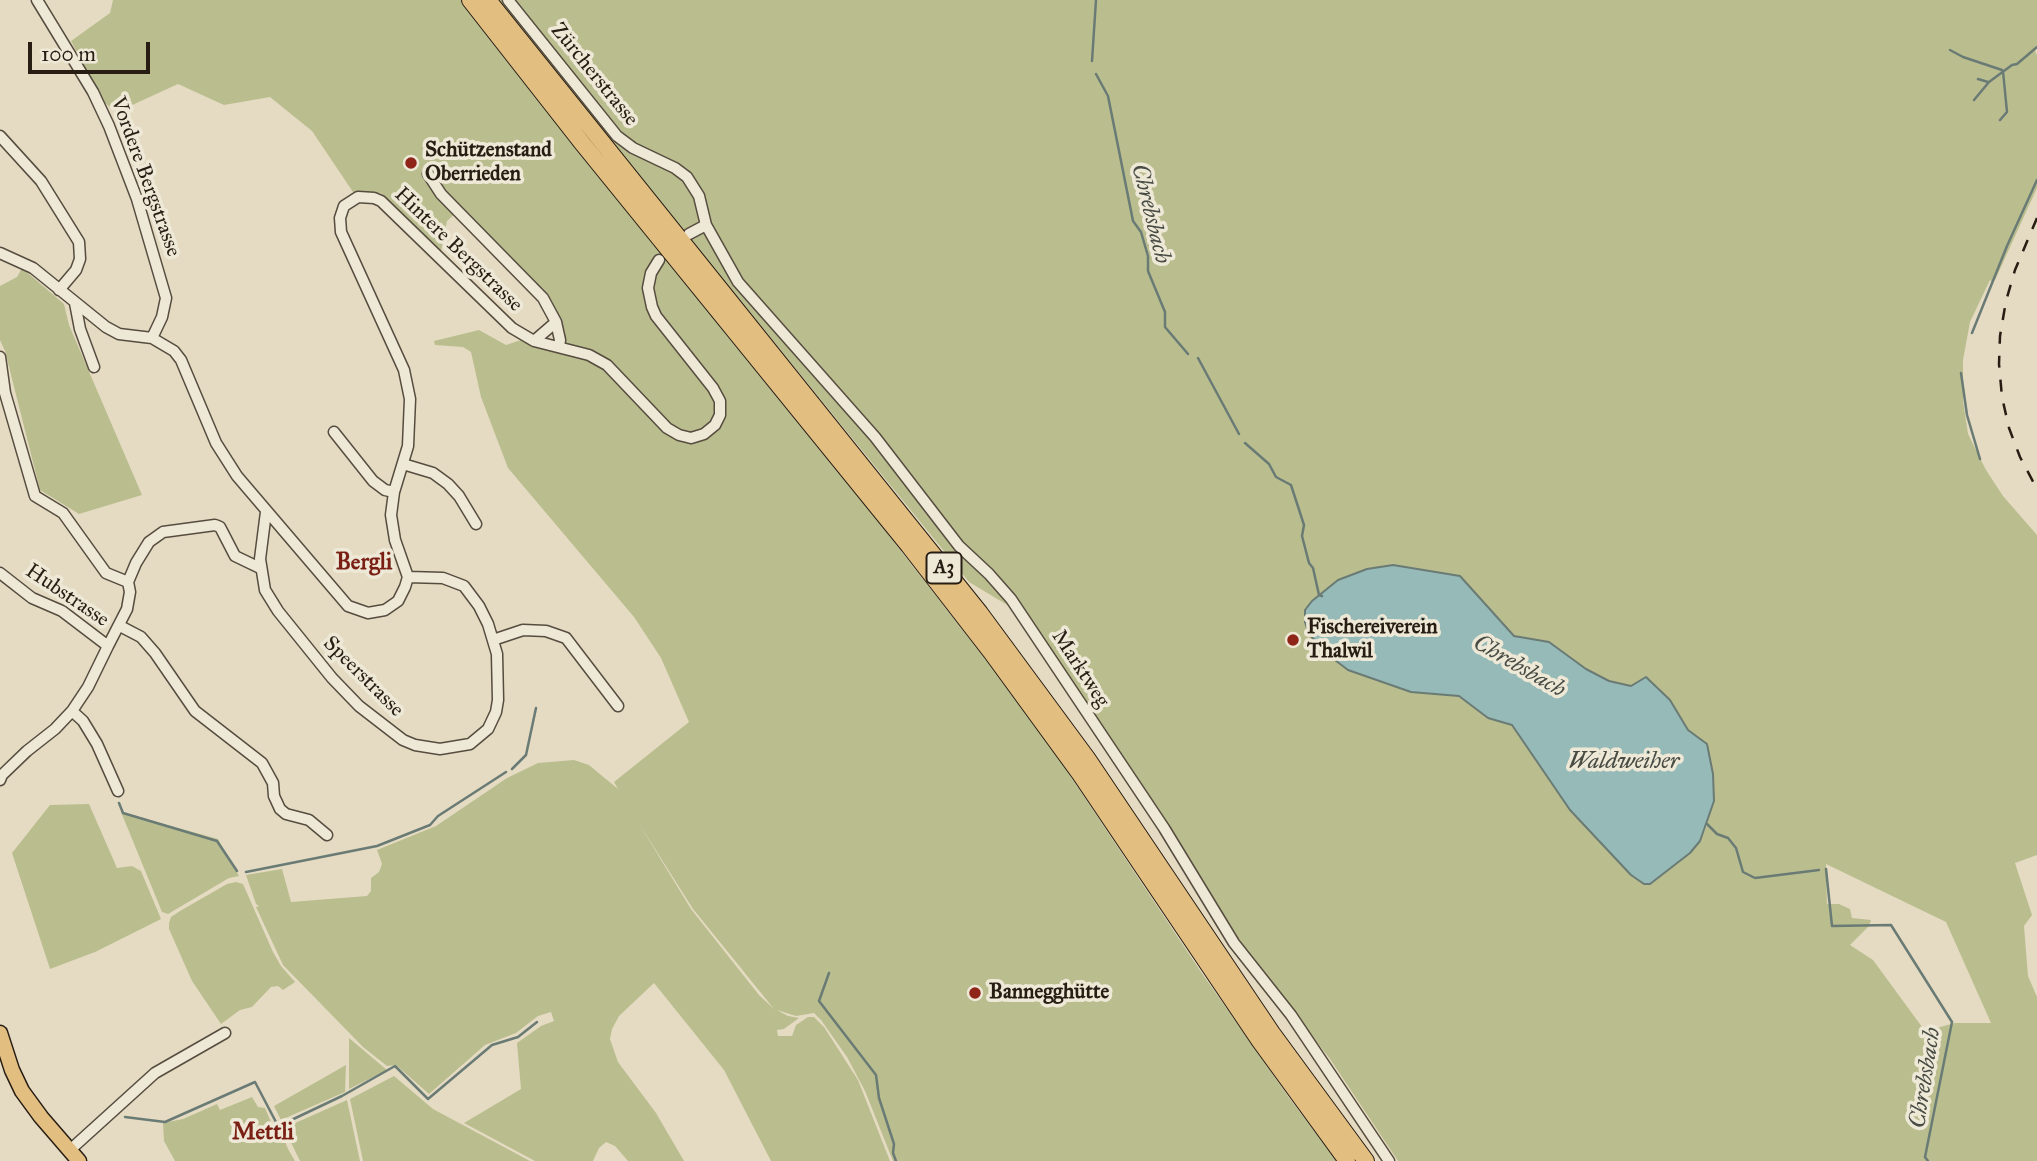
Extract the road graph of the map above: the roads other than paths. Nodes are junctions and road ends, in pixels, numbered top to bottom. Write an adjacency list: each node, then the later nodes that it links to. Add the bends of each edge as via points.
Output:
1 (37, 0): 14 (street, Vordere Bergstrasse, via 93,92 137,199 166,298)
2 (470, 0): 39 (highway, A3, via 991,652)
3 (488, 0): 40 (highway, A3, via 980,613 1087,758 1265,1022)
4 (508, 0): 7 (street, Zürcherstrasse, via 617,136 687,177 699,196)
5 (0, 136): 11 (street, via 41,181 79,242 76,270)
6 (428, 174): 13 (street, via 441,194 534,287)
7 (706, 225): 8 (street); 41 (street, Marktweg, via 738,282 876,437 959,546 1018,609 1164,828 1234,943 1291,1014)
8 (689, 234)
9 (0, 253): 11 (street, via 33,268)
10 (659, 260): 16 (street, Hintere Bergstrasse, via 648,288 652,307 720,401 715,425 691,438 679,435 607,365)
11 (59, 289): 12 (street)
12 (75, 303): 14 (street, via 119,334); 18 (street)
13 (556, 322): 15 (street); 16 (street)
14 (152, 338): 22 (street, via 181,360 216,443)
15 (534, 341): 16 (street, Hintere Bergstrasse); 20 (street, Hintere Bergstrasse, via 498,316 381,201 358,197 344,206 341,232 404,370 411,422)
16 (559, 347)
17 (0, 357): 27 (street, via 5,393 35,496 63,513 106,573)
18 (94, 368)
19 (334, 432): 21 (street, via 373,481)
20 (403, 464): 21 (street, Hintere Bergstrasse); 23 (street, via 433,473 448,484)
21 (394, 492): 26 (street, Hintere Bergstrasse, via 391,526)
22 (266, 512): 24 (street, Speerstrasse); 26 (street, via 348,606 358,611 377,612 392,605)
23 (476, 524)
24 (260, 569): 27 (street, via 235,556 220,527 177,529 149,542); 29 (street, Speerstrasse, via 270,600 317,661 377,722 415,745 462,746 488,729 499,690)
25 (0, 573): 30 (street, Hubstrasse)
26 (408, 577): 29 (street, Speerstrasse, via 443,578 464,586 480,606)
27 (128, 582): 28 (street)
28 (120, 626): 30 (street); 35 (street, via 141,636 195,712 262,763 273,783 279,810 309,820)
29 (493, 640): 31 (street, via 523,630 566,638)
30 (108, 646): 32 (street, Hubstrasse)
31 (618, 706)
32 (72, 711): 33 (street, Hubstrasse); 34 (street, via 97,744)
33 (1, 776)
34 (118, 791)
35 (327, 835)
36 (0, 1033): 38 (main road, via 22,1091)
37 (225, 1033): 38 (street, via 155,1073)
38 (75, 1156)
39 (1347, 1161)
40 (1366, 1161)
41 (1389, 1161)

